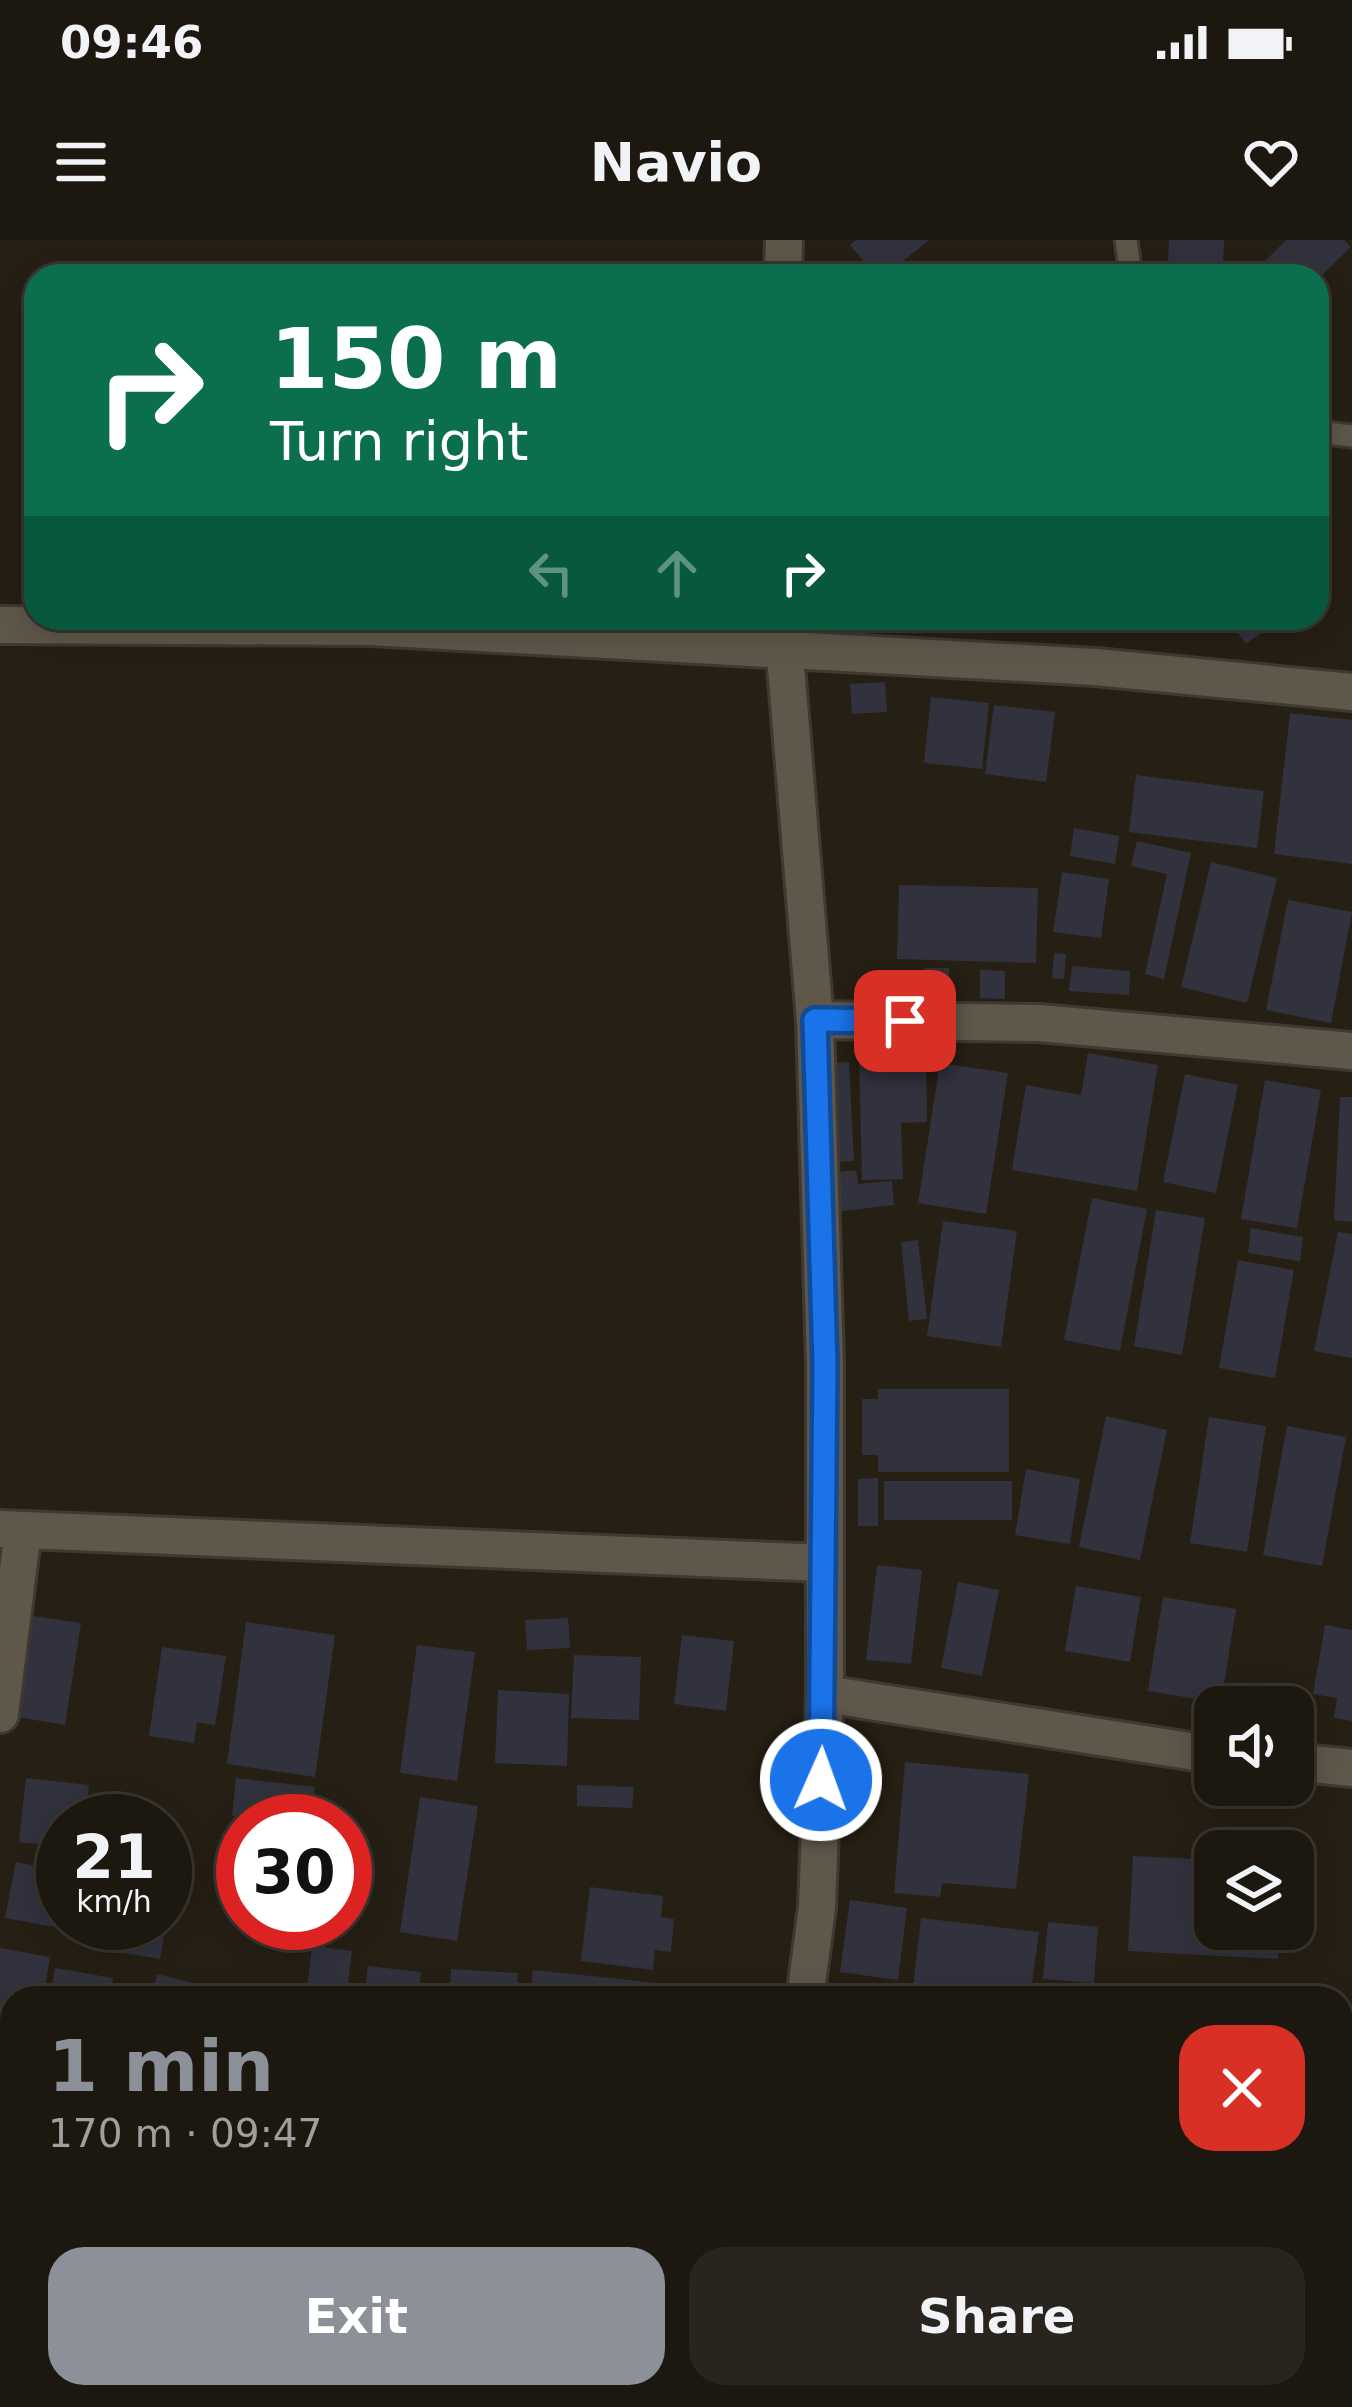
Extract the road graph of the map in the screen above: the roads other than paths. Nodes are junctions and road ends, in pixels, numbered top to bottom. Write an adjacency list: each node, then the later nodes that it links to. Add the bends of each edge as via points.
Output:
1 (547, 630): 2 (street)
2 (782, 634): 3 (street); 4 (street)
3 (1352, 692)
4 (815, 1020): 5 (street, via 1039,1023); 7 (street)
5 (1352, 1051)
6 (11, 1529): 7 (street); 9 (street)
7 (825, 1563): 8 (street)
8 (824, 1694): 10 (street); 13 (street)
9 (0, 1714)
10 (1194, 1752)
11 (1314, 1764): 12 (street)
12 (1352, 1768)
13 (807, 1986)

